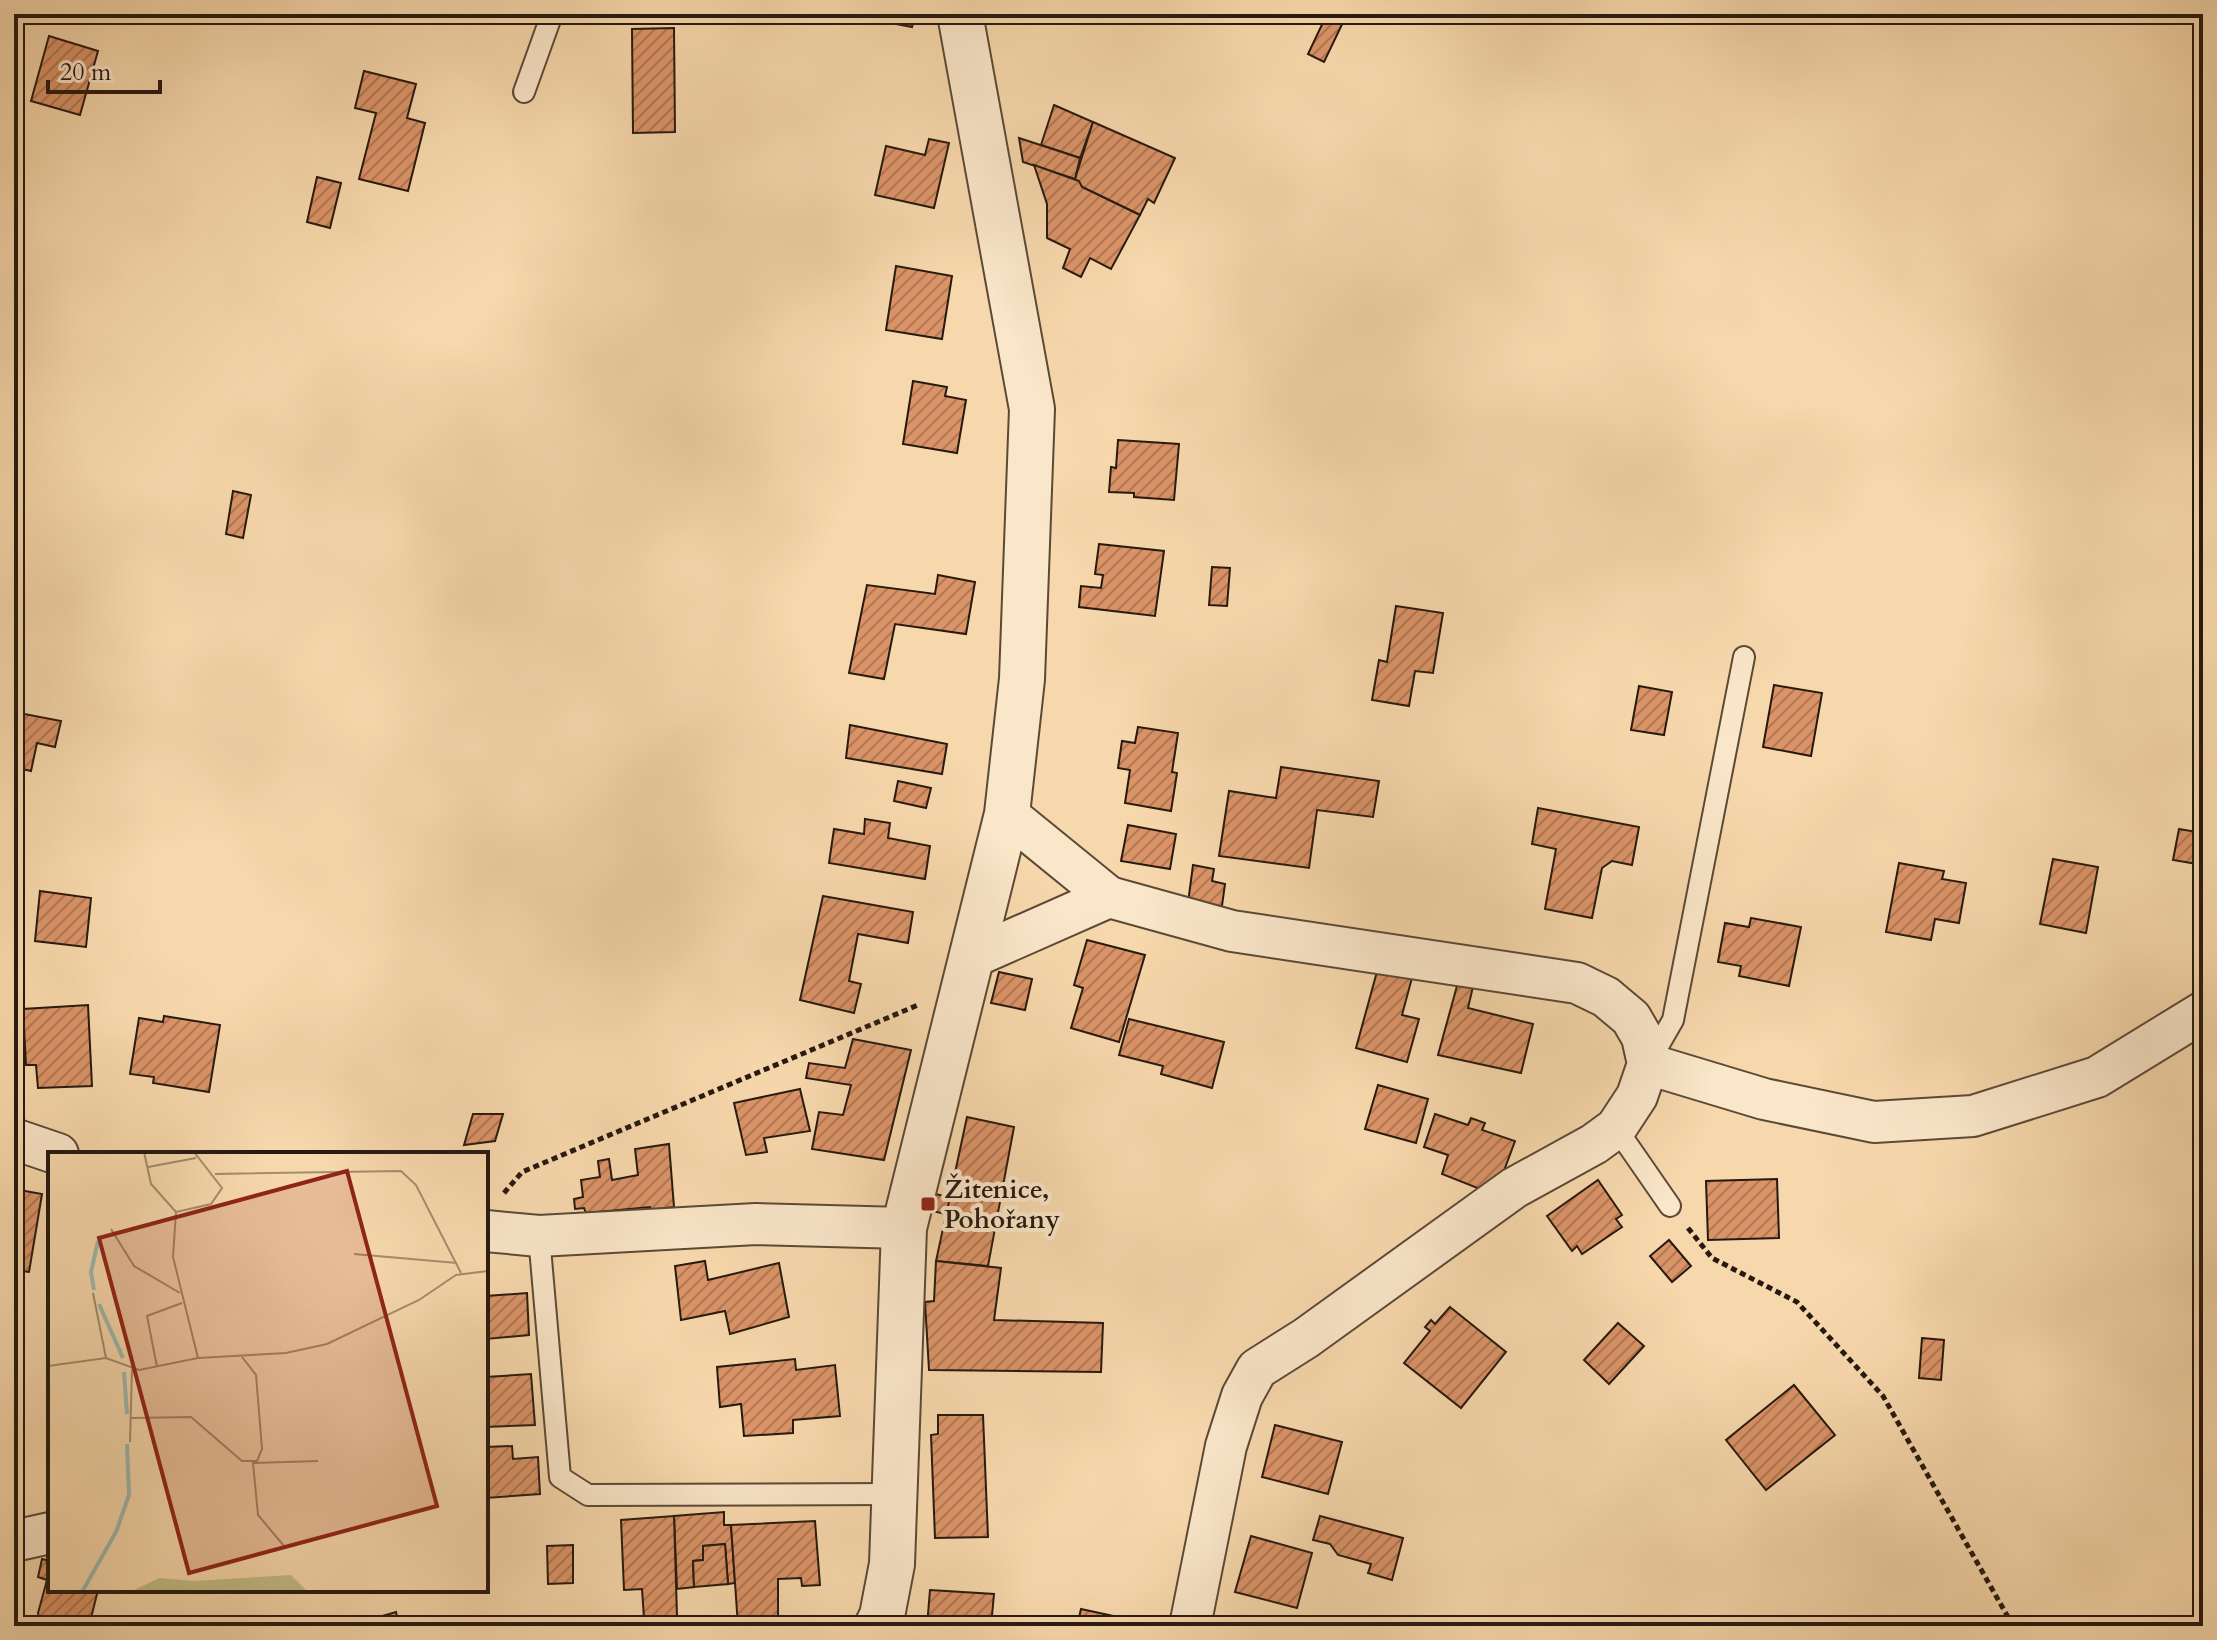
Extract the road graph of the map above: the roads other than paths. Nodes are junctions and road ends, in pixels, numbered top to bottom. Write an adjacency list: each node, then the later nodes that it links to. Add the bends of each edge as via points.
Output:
1 (552, 14): 3 (lane)
2 (960, 14): 5 (street, via 1032,409 1022,679)
3 (524, 92)
4 (1744, 657): 9 (lane, via 1673,1020)
5 (1007, 814): 6 (street); 7 (street)
6 (1109, 897): 7 (street); 9 (street, via 1232,931 1577,983 1606,997 1631,1018)
7 (969, 971): 15 (street)
8 (2203, 1012): 9 (street, via 2097,1077 1973,1116 1874,1122 1764,1099)
9 (1648, 1064): 10 (street, via 1637,1096)
10 (1616, 1128): 13 (lane); 21 (street, via 1514,1188 1257,1369 1226,1446)
11 (14, 1139): 12 (street)
12 (52, 1152)
13 (1670, 1206)
14 (490, 1218): 16 (street)
15 (904, 1228): 16 (street, via 756,1224); 17 (street)
16 (539, 1236): 17 (lane, via 560,1477 588,1495)
17 (895, 1494): 20 (street, via 892,1564)
18 (48, 1533): 19 (street)
19 (14, 1541)
20 (877, 1626)
21 (1190, 1626)

